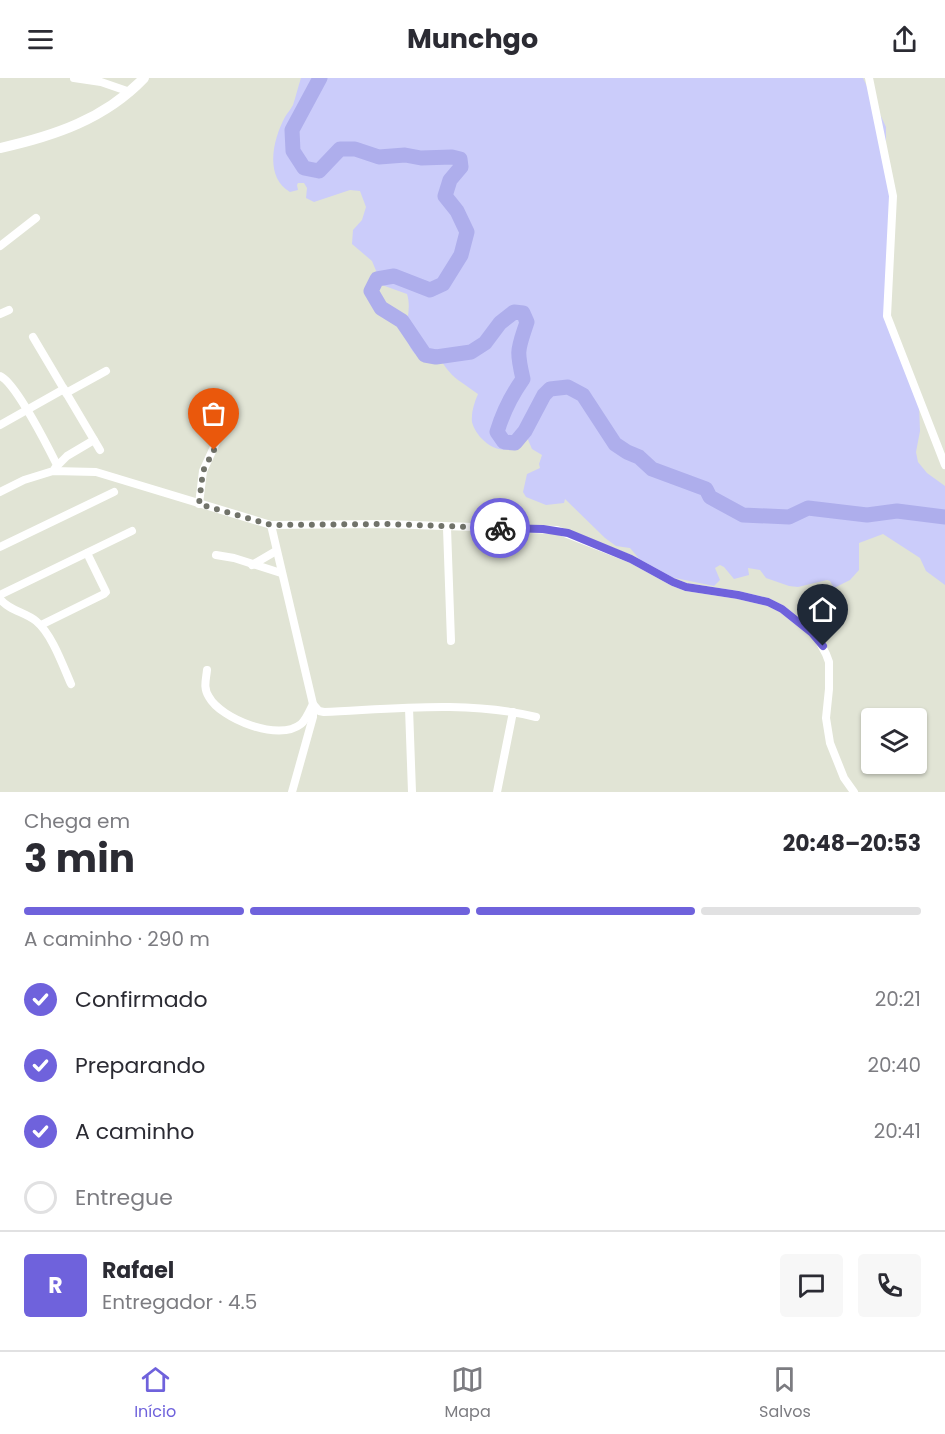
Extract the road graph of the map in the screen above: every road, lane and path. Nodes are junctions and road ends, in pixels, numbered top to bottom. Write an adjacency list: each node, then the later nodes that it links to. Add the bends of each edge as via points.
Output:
1 (75, 78): 4 (street)
2 (144, 78): 4 (main road)
3 (869, 78): 17 (street, via 893,196 887,316)
4 (130, 92): 5 (main road, via 82,123 41,139)
5 (0, 148)
6 (36, 218): 7 (street)
7 (0, 246)
8 (33, 337): 11 (street)
9 (105, 371): 11 (street)
10 (0, 376): 12 (street)
11 (65, 391): 12 (street); 15 (street)
12 (26, 410): 13 (street); 18 (street)
13 (0, 425)
14 (220, 434): 21 (street, via 203,471)
15 (94, 440): 16 (street); 18 (street)
16 (100, 450)
17 (945, 465)
18 (55, 468): 19 (street); 21 (street, via 96,472)
19 (0, 492)
20 (114, 492): 25 (street)
21 (199, 504): 22 (street)
22 (271, 525): 23 (street); 26 (street)
23 (447, 528): 33 (street); 43 (street, via 557,530 631,559 680,584 758,600 782,609 818,639 826,654 830,743)
24 (132, 531): 27 (street)
25 (0, 547)
26 (276, 551): 29 (street); 30 (street)
27 (87, 553): 31 (street); 32 (street, via 106,592)
28 (216, 555): 29 (street)
29 (252, 565): 30 (street)
30 (281, 573): 36 (street)
31 (0, 597): 32 (street, via 6,606)
32 (41, 625): 35 (street)
33 (451, 641)
34 (207, 670): 36 (street, via 204,687 218,709 256,726 276,732 289,730 301,724)
35 (71, 684)
36 (313, 704): 37 (street, via 324,712); 40 (street, via 313,717)
37 (410, 708): 38 (street); 41 (street)
38 (513, 712): 39 (street); 42 (street)
39 (536, 717)
40 (292, 792)
41 (412, 792)
42 (497, 792)
43 (854, 792)

